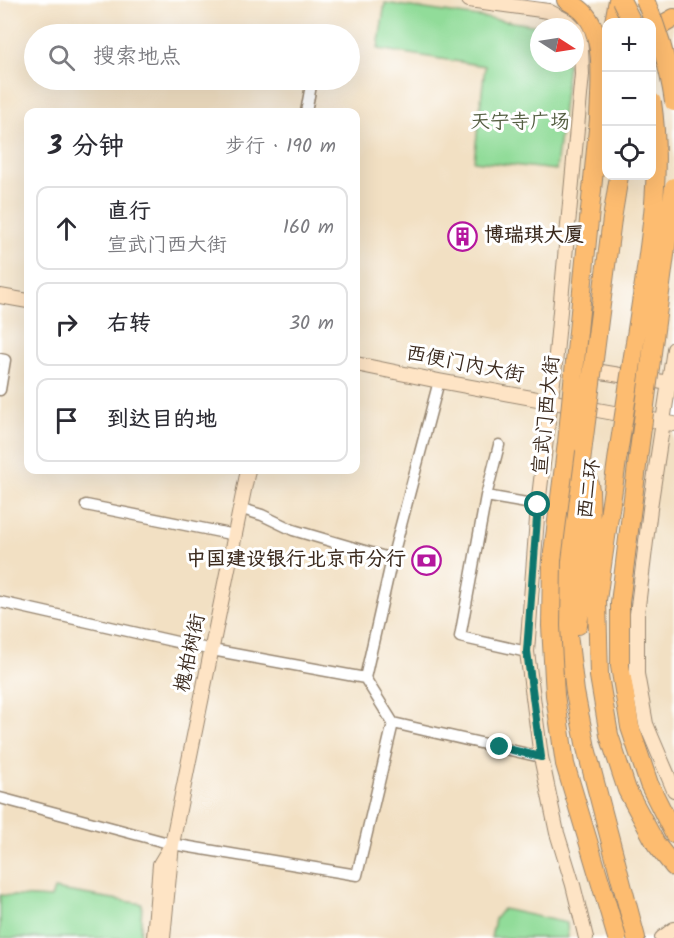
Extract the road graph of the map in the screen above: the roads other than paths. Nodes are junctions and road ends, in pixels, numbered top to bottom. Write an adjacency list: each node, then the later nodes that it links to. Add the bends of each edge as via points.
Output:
1 (469, 0): 6 (street, via 548,11)
2 (566, 0): 17 (highway, via 586,15 594,31 600,55)
3 (619, 0): 7 (highway); 8 (highway, bridge)
4 (640, 0): 9 (highway)
5 (645, 0): 15 (highway, bridge, via 659,34)
6 (561, 18)
7 (615, 18)
8 (630, 18)
9 (634, 18)
10 (674, 18): 11 (highway)
11 (656, 28)
12 (582, 72): 26 (street, 宣武门西大街)
13 (606, 72): 17 (highway, 宣武门西大街)
14 (310, 90): 16 (street)
15 (674, 102)
16 (307, 108)
17 (599, 119): 55 (highway, 宣武门西大街, bridge, via 552,560 551,626 565,764)
18 (655, 126): 50 (highway, 西二环, bridge, via 651,240 597,611 599,676 609,735 627,790 656,844)
19 (617, 180): 56 (highway, 宣武门西大街, bridge, via 583,445 591,525 578,628 575,692)
20 (674, 187): 48 (highway, bridge, via 620,603 620,666 630,727 650,784)
21 (0, 296): 22 (street)
22 (24, 301)
23 (674, 349): 28 (street)
24 (0, 359): 29 (street, via 5,360)
25 (360, 365): 27 (street, 西便门内大街)
26 (555, 365): 28 (street); 30 (street, 宣武门西大街)
27 (439, 381): 30 (street, 西便门内大街); 39 (street)
28 (669, 383): 31 (street)
29 (0, 390)
30 (550, 402): 31 (street, 西便门内大街); 36 (street, 宣武门西大街)
31 (669, 423): 46 (street, via 651,501 636,614 637,674 646,724)
32 (499, 445): 34 (street)
33 (247, 474): 37 (street, 槐柏树街)
34 (486, 496): 36 (street); 42 (street, via 460,637)
35 (86, 504): 38 (street)
36 (538, 505): 42 (street, 宣武门西大街)
37 (239, 508): 38 (street, 槐柏树街); 39 (street, via 293,530)
38 (235, 535): 41 (street, 槐柏树街)
39 (392, 559): 43 (street)
40 (0, 602): 41 (street)
41 (212, 650): 43 (street); 49 (street, 槐柏树街)
42 (527, 651): 45 (street, 宣武门西大街)
43 (365, 678): 44 (street)
44 (393, 723): 45 (street); 49 (street, via 357,875)
45 (541, 757): 54 (street, 宣武门西大街)
46 (674, 790)
47 (0, 798): 49 (street)
48 (674, 834)
49 (172, 844): 52 (street, 槐柏树街, via 160,864); 53 (street, 槐柏树街)
50 (674, 867)
51 (674, 929): 57 (street)
52 (154, 938)
53 (164, 938)
54 (586, 938)
55 (617, 938)
56 (636, 938)
57 (662, 938)

